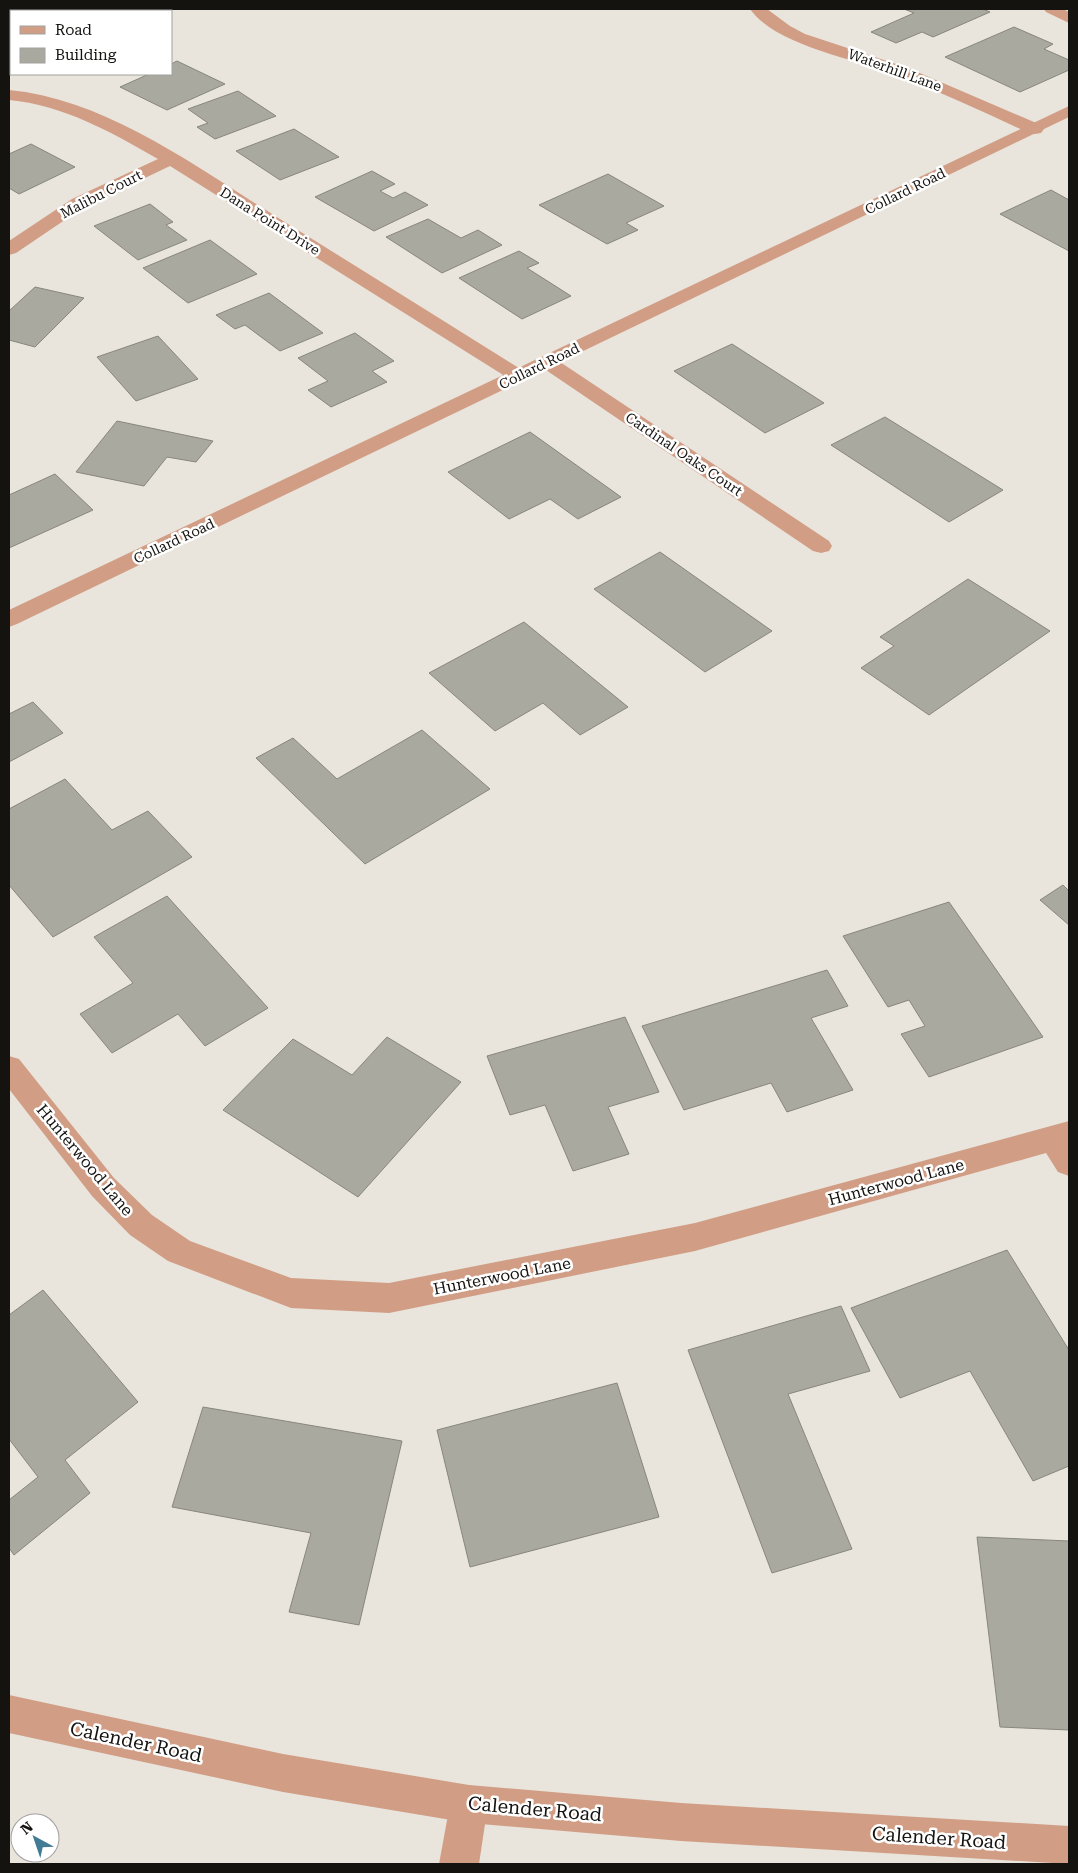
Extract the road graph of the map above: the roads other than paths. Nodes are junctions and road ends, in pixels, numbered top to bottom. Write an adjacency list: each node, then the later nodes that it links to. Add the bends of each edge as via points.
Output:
1 (758, 9): 6 (street, Waterhill Lane, via 766,18 803,38 922,79)
2 (1052, 9): 3 (street)
3 (1069, 18)
4 (9, 96): 7 (street, Dana Point Drive, via 60,106 107,123)
5 (1069, 111): 6 (street, Collard Road)
6 (1035, 129): 9 (street, Collard Road)
7 (171, 159): 8 (street, Malibu Court, via 78,203); 10 (street, Dana Point Drive)
8 (9, 249)
9 (546, 362): 10 (street, Collard Road); 11 (street, Cardinal Oaks Court)
10 (518, 376): 12 (street, Collard Road)
11 (821, 546)
12 (9, 619)
13 (9, 1068): 14 (street, Hunterwood Lane, via 103,1186 141,1225 179,1251 291,1293 389,1298 685,1239)
14 (1061, 1136): 15 (street)
15 (1069, 1163)
16 (9, 1714): 17 (street, Calender Road, via 283,1773)
17 (469, 1804): 18 (street, Calender Road, via 681,1822); 19 (street)
18 (1069, 1846)
19 (459, 1864)

